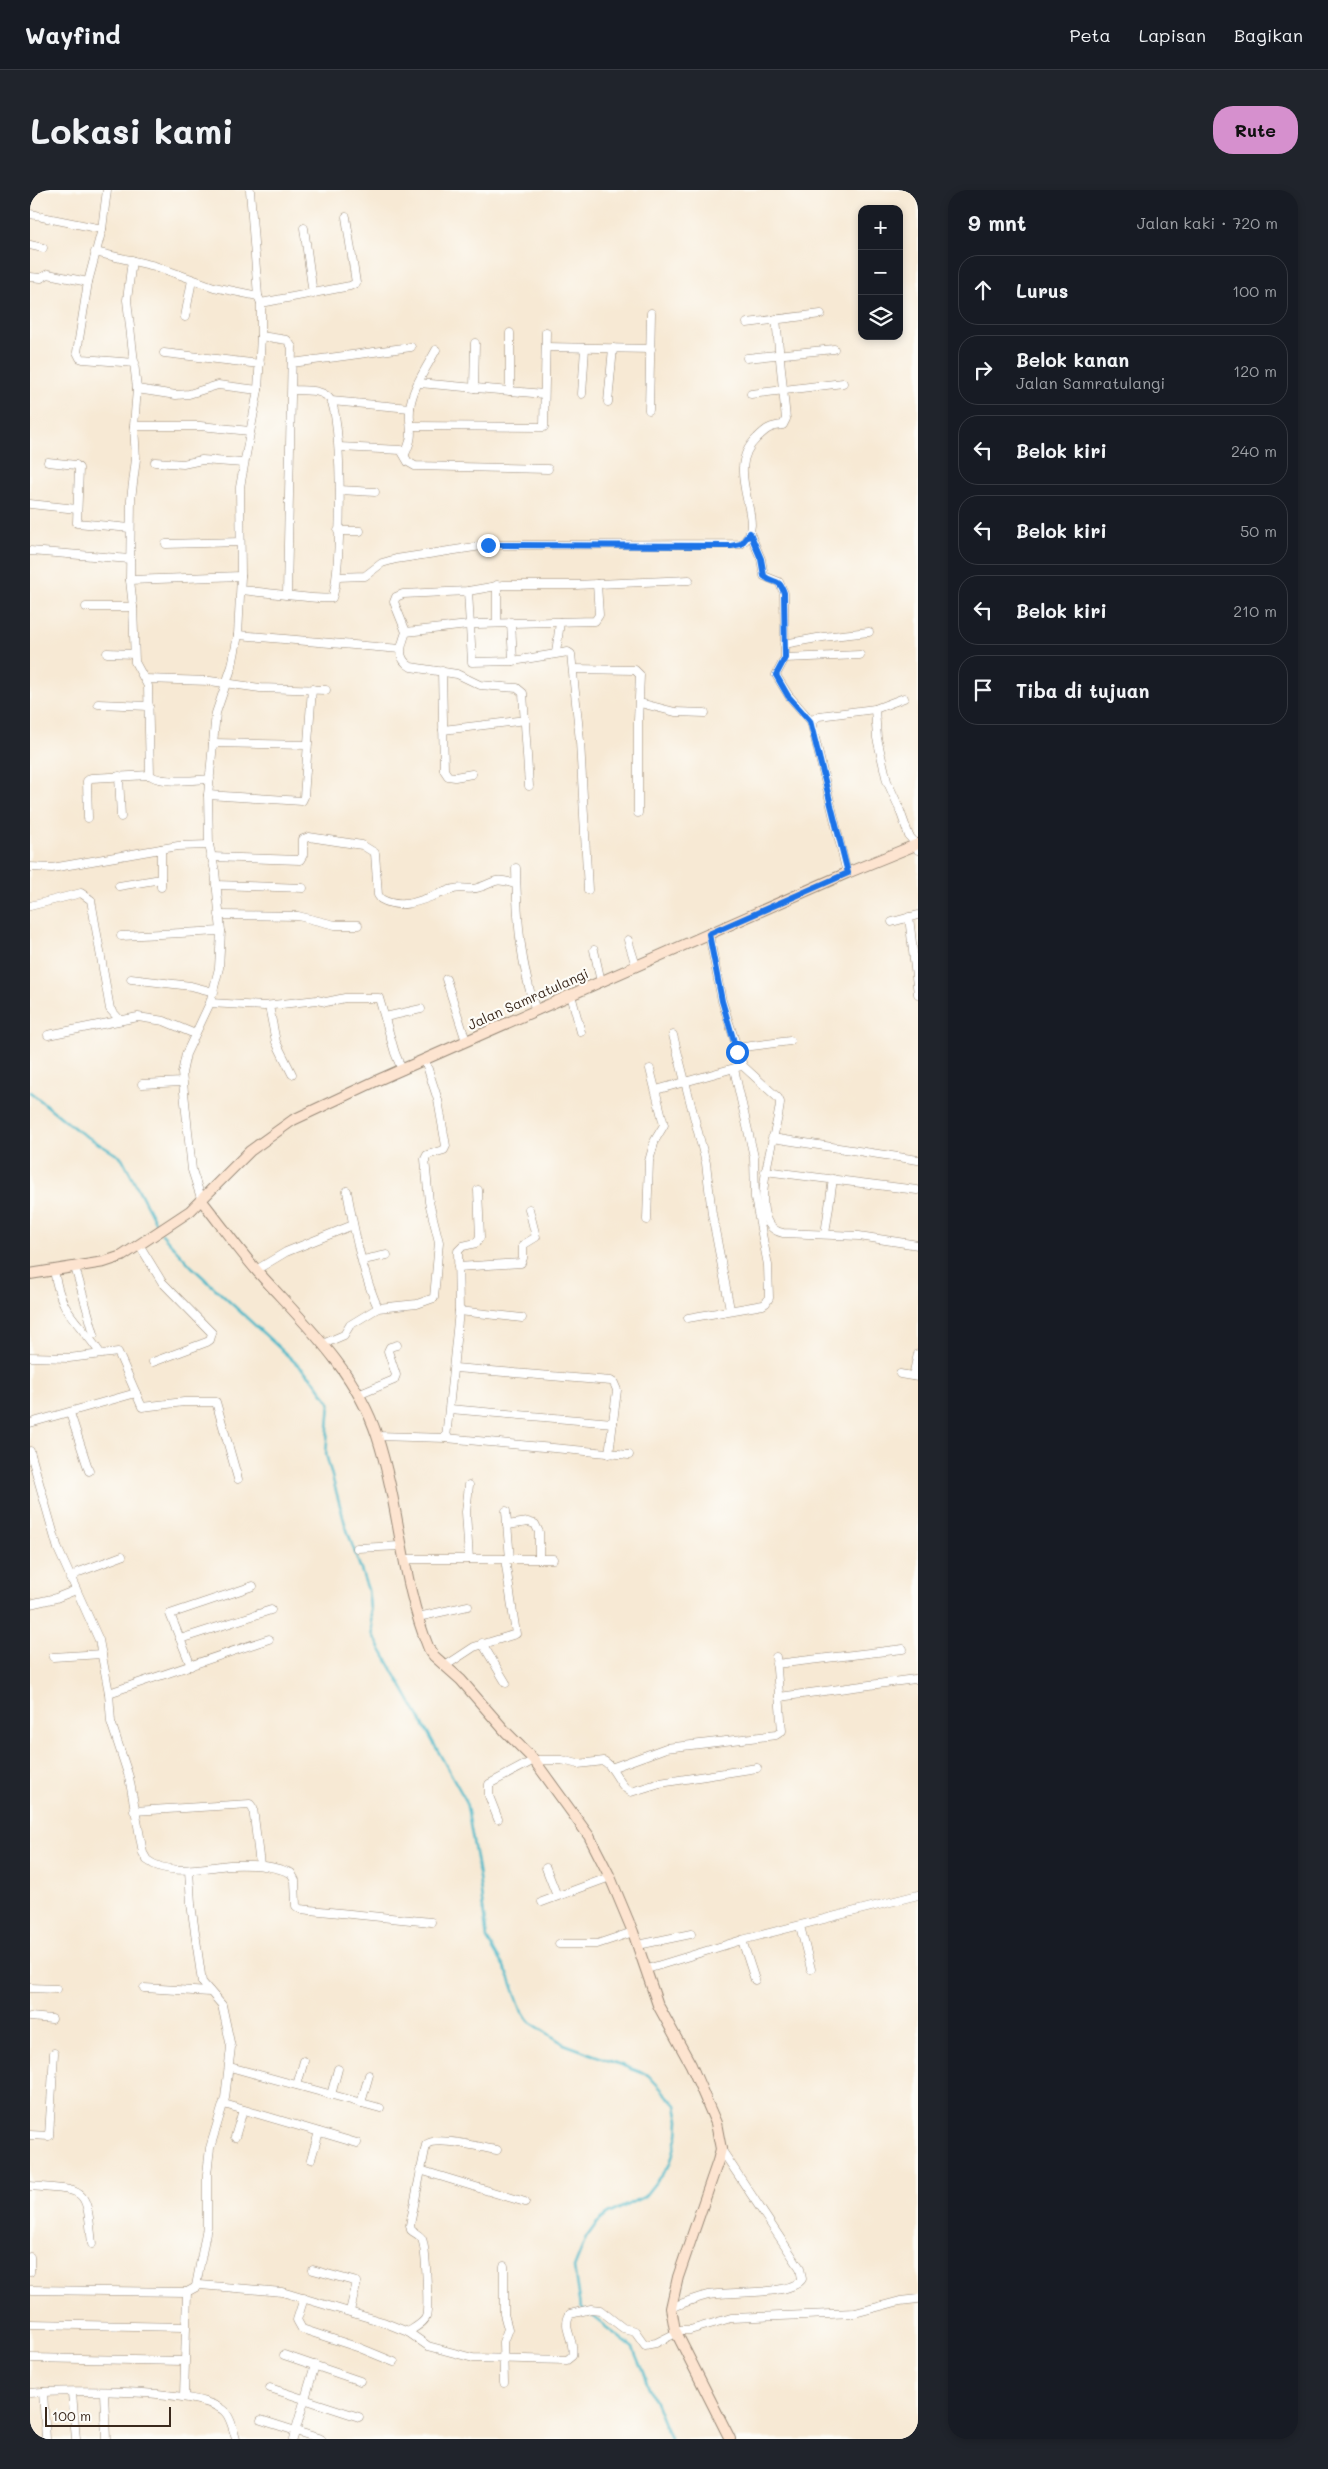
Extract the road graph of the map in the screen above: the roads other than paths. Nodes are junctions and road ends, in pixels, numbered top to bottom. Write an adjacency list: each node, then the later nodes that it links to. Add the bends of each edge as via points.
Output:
1 (107, 190): 6 (street)
2 (250, 190): 15 (street)
3 (36, 215): 6 (street)
4 (346, 216): 14 (street, via 356,283)
5 (304, 228): 14 (street)
6 (102, 229): 9 (street)
7 (30, 245): 8 (street)
8 (43, 248)
9 (95, 252): 10 (street); 13 (street)
10 (132, 260): 12 (street); 35 (street, via 127,300)
11 (30, 277): 13 (street, via 41,278 48,274)
12 (192, 280): 15 (street); 18 (street)
13 (88, 282): 35 (street, via 78,356)
14 (313, 294): 15 (street)
15 (259, 300): 23 (street)
16 (651, 313): 29 (street)
17 (821, 314): 19 (street)
18 (184, 317)
19 (776, 319): 20 (street); 33 (street)
20 (747, 323)
21 (546, 332): 26 (street)
22 (510, 333): 45 (street)
23 (261, 336): 36 (street, via 290,342); 37 (street)
24 (475, 343): 40 (street)
25 (412, 347): 36 (street)
26 (546, 347): 27 (street); 46 (street)
27 (584, 348): 28 (street); 47 (street)
28 (613, 348): 29 (street); 50 (street)
29 (650, 349): 52 (street)
30 (834, 349): 33 (street)
31 (436, 350): 38 (street)
32 (164, 353): 37 (street)
33 (780, 354): 34 (street); 44 (street)
34 (747, 358)
35 (135, 363): 41 (street)
36 (292, 363): 43 (street)
37 (260, 364): 42 (street)
38 (419, 383): 40 (street); 51 (street)
39 (843, 383): 44 (street)
40 (474, 388): 45 (street)
41 (138, 389): 42 (street, via 176,395 218,385); 53 (street)
42 (258, 390): 55 (street)
43 (293, 390): 49 (street, via 317,391); 82 (street)
44 (783, 390): 48 (street); 69 (street, via 785,423 766,428 748,446 742,464)
45 (510, 391): 46 (street)
46 (544, 394): 54 (street, via 544,427)
47 (582, 394)
48 (751, 394)
49 (331, 401): 51 (street); 56 (street, via 338,428)
50 (608, 402)
51 (410, 408): 54 (street)
52 (650, 410)
53 (134, 426): 55 (street, via 200,426); 66 (street, via 136,459)
54 (412, 426): 57 (street, via 412,440)
55 (250, 431): 60 (street)
56 (338, 447): 57 (street, via 395,449); 62 (street)
57 (405, 454): 61 (street, via 408,462 415,466)
58 (48, 462): 65 (street, via 79,468)
59 (154, 462): 60 (street, via 183,464 202,460)
60 (243, 463): 70 (street)
61 (548, 469)
62 (340, 490): 63 (street); 67 (street)
63 (375, 492)
64 (30, 504): 65 (street)
65 (77, 508): 66 (street, via 76,522 79,524)
66 (130, 528): 73 (street)
67 (338, 531): 68 (street); 75 (street)
68 (360, 532)
69 (750, 533): 75 (street, via 741,544 731,546 506,544 470,547 388,560 365,576); 92 (street, via 764,576 779,582 784,593)
70 (240, 542): 71 (street); 74 (street)
71 (166, 544)
72 (30, 551): 73 (street)
73 (130, 559): 76 (street)
74 (241, 576): 76 (street); 80 (street)
75 (337, 578): 82 (street, via 334,594 328,600)
76 (130, 580): 84 (street)
77 (688, 580): 78 (street)
78 (597, 584): 79 (street); 86 (street, via 599,615 596,620)
79 (497, 585): 81 (street); 87 (street)
80 (241, 590): 82 (street); 91 (street)
81 (468, 592): 88 (street); 89 (street, via 398,595 394,602)
82 (287, 594)
83 (86, 607): 84 (street)
84 (133, 607): 95 (street)
85 (511, 622): 86 (street); 87 (street); 99 (street)
86 (560, 622): 96 (street)
87 (497, 623): 88 (street)
88 (471, 624): 89 (street); 100 (street)
89 (406, 632): 93 (street)
90 (869, 632): 92 (street)
91 (238, 635): 93 (street); 105 (street)
92 (784, 644): 98 (street)
93 (400, 649): 102 (street, via 401,657 411,667)
94 (107, 653): 95 (street)
95 (134, 654): 104 (street)
96 (556, 654): 99 (street); 101 (street, via 570,652)
97 (860, 655): 98 (street)
98 (785, 658): 115 (street, via 776,675)
99 (513, 661): 100 (street)
100 (472, 662): 103 (street)
101 (574, 669): 109 (street, via 637,671 640,675); 139 (street)
102 (442, 671): 103 (street); 116 (street)
103 (463, 676): 114 (street, via 480,685 520,690)
104 (145, 679): 105 (street); 111 (street)
105 (225, 684): 106 (street); 117 (street, via 216,712)
106 (312, 689): 107 (street); 118 (street)
107 (326, 690)
108 (904, 698): 112 (street)
109 (640, 703): 113 (street, via 675,712); 125 (street)
110 (98, 704): 111 (street)
111 (148, 706): 120 (street)
112 (875, 710): 115 (street, via 819,716); 129 (street, via 877,738 887,781 909,836)
113 (705, 712)
114 (526, 720): 116 (street); 123 (street)
115 (810, 721): 134 (street)
116 (443, 730): 119 (street, via 445,773 451,777)
117 (213, 743): 118 (street); 122 (street)
118 (306, 745): 124 (street, via 302,801)
119 (472, 774)
120 (150, 775): 121 (street); 122 (street, via 165,780)
121 (119, 776): 126 (street); 127 (street, via 88,779)
122 (210, 779): 124 (street)
123 (529, 786)
124 (208, 795): 128 (street)
125 (638, 813)
126 (121, 817)
127 (88, 818)
128 (209, 845): 130 (street); 131 (street)
129 (918, 846): 134 (street, Jalan Samratulangi)
130 (161, 849): 132 (street, via 59,867); 137 (street, via 161,883)
131 (211, 857): 135 (street, via 300,860 303,838 309,837 362,845 375,853 378,895 386,902 399,905 456,889 478,888 492,880); 136 (street)
132 (30, 867)
133 (516, 868): 135 (street)
134 (848, 873): 147 (street, Jalan Samratulangi)
135 (516, 884): 161 (street, via 519,945)
136 (216, 885): 138 (street); 141 (street)
137 (119, 886)
138 (303, 888)
139 (588, 890)
140 (30, 906): 163 (street, via 81,893 90,900 110,1009)
141 (219, 915): 145 (street, via 298,916 335,925); 146 (street)
142 (918, 915): 143 (street)
143 (909, 917): 144 (street); 156 (street)
144 (892, 922)
145 (358, 926)
146 (221, 930): 148 (street); 155 (street)
147 (709, 934): 151 (street, Jalan Samratulangi); 170 (street, via 722,1001)
148 (121, 936)
149 (628, 940): 151 (street)
150 (594, 950): 154 (street)
151 (636, 966): 154 (street, Jalan Samratulangi)
152 (131, 979): 155 (street, via 192,986)
153 (446, 979): 168 (street)
154 (601, 982): 157 (street, Jalan Samratulangi)
155 (214, 992): 158 (street)
156 (918, 994)
157 (571, 995): 161 (street, Jalan Samratulangi); 164 (street)
158 (210, 1002): 159 (street); 165 (street)
159 (269, 1006): 162 (street, via 378,998); 176 (street, via 276,1042)
160 (421, 1009): 162 (street)
161 (536, 1011): 168 (street, Jalan Samratulangi)
162 (385, 1017): 174 (street)
163 (120, 1020): 165 (street, via 150,1018); 166 (street)
164 (581, 1032)
165 (195, 1034): 177 (street, via 183,1065)
166 (48, 1035)
167 (673, 1035): 178 (street)
168 (466, 1041): 171 (street, Jalan Samratulangi)
169 (790, 1041): 170 (street)
170 (736, 1048): 172 (street)
171 (425, 1060): 174 (street, Jalan Samratulangi); 202 (street, via 438,1100 446,1146 444,1150 426,1157 429,1202 439,1242 435,1295 430,1301)
172 (742, 1066): 175 (street); 181 (street, via 778,1098 780,1107)
173 (650, 1069): 180 (street)
174 (402, 1070): 188 (street, Jalan Samratulangi, via 321,1106 267,1137 243,1157)
175 (734, 1070): 178 (street); 203 (street, via 754,1157 755,1198 768,1265 768,1301 763,1305)
176 (292, 1074)
177 (182, 1082): 179 (street); 188 (street, via 192,1170)
178 (685, 1082): 180 (street); 203 (street, via 706,1163)
179 (142, 1084)
180 (656, 1090): 190 (street, via 664,1125 649,1161)
181 (772, 1138): 182 (street); 183 (street)
182 (918, 1160)
183 (765, 1172): 184 (street); 192 (street, via 766,1218 773,1230)
184 (833, 1179): 186 (street); 192 (street)
185 (478, 1190): 198 (street, via 480,1237 476,1243 460,1248)
186 (917, 1190)
187 (347, 1191): 191 (street)
188 (202, 1201): 194 (street, Jalan Samratulangi); 200 (street)
189 (530, 1209): 198 (street, via 536,1237 523,1245 521,1263)
190 (647, 1220)
191 (353, 1224): 196 (street); 200 (street, via 286,1252)
192 (825, 1234): 193 (street)
193 (918, 1245)
194 (140, 1246): 197 (street, Jalan Samratulangi, via 113,1260); 213 (street, via 162,1282 212,1333 207,1342)
195 (387, 1255): 196 (street)
196 (363, 1260): 202 (street)
197 (75, 1267): 199 (street, Jalan Samratulangi); 207 (street)
198 (458, 1267): 204 (street)
199 (54, 1270): 201 (street, Jalan Samratulangi); 210 (street, via 63,1305)
200 (256, 1270): 208 (street)
201 (30, 1274)
202 (378, 1308): 208 (street, via 350,1325 344,1335)
203 (730, 1309): 206 (street)
204 (459, 1311): 205 (street); 214 (street)
205 (522, 1318)
206 (688, 1318)
207 (94, 1334)
208 (323, 1344): 218 (street)
209 (398, 1344): 218 (street, via 388,1351 396,1375 394,1380)
210 (100, 1353): 212 (street, via 69,1358); 217 (street, via 120,1354)
211 (918, 1354): 216 (street)
212 (30, 1357)
213 (153, 1362)
214 (455, 1368): 219 (street); 222 (street, via 611,1381 618,1390)
215 (900, 1374): 216 (street)
216 (916, 1376)
217 (136, 1393): 220 (street); 229 (street, via 140,1405 145,1408 184,1402 216,1402)
218 (358, 1395): 223 (street)
219 (450, 1409): 222 (street); 224 (street)
220 (70, 1413): 221 (street); 228 (street)
221 (30, 1423)
222 (613, 1423): 226 (street)
223 (377, 1436): 224 (street); 233 (street)
224 (446, 1438): 226 (street)
225 (30, 1451): 241 (street, via 58,1549)
226 (609, 1454): 227 (street)
227 (629, 1456)
228 (90, 1471)
229 (238, 1479)
230 (469, 1485): 237 (street, via 466,1512)
231 (506, 1511): 232 (street)
232 (507, 1525): 238 (street); 239 (street, via 535,1524 539,1532)
233 (401, 1546): 234 (street); 236 (street)
234 (358, 1548)
235 (122, 1556): 241 (street, via 79,1572)
236 (405, 1559): 237 (street); 247 (street)
237 (469, 1559): 238 (street)
238 (507, 1559): 239 (street); 250 (street, via 516,1634)
239 (538, 1559): 240 (street)
240 (553, 1559)
241 (70, 1579): 243 (street)
242 (253, 1586): 248 (street, via 170,1614)
243 (76, 1590): 244 (street); 252 (street, via 91,1620)
244 (30, 1604)
245 (468, 1606): 247 (street)
246 (271, 1610): 248 (street)
247 (418, 1617): 255 (street, via 429,1649)
248 (180, 1639): 254 (street)
249 (269, 1639): 254 (street)
250 (482, 1644): 255 (street); 257 (street)
251 (903, 1648): 259 (street, via 776,1660)
252 (102, 1654): 253 (street); 258 (street)
253 (53, 1657)
254 (190, 1666): 258 (street)
255 (445, 1666): 260 (street, via 462,1680)
256 (915, 1679): 259 (street)
257 (506, 1683)
258 (109, 1692): 263 (street, via 111,1722 129,1778)
259 (779, 1697): 261 (street, via 782,1731 776,1735 666,1748)
260 (534, 1760): 261 (street, via 562,1760 578,1764 599,1760); 264 (street, via 489,1784 489,1796); 268 (street, via 589,1836)
261 (611, 1768): 262 (street, via 631,1792 660,1783)
262 (757, 1768)
263 (134, 1811): 265 (street, via 250,1804); 267 (street, via 147,1860)
264 (498, 1819)
265 (260, 1865): 267 (street); 272 (street, via 291,1873 295,1880 296,1906 300,1909)
266 (546, 1868): 270 (street)
267 (189, 1870): 285 (street, via 202,1982)
268 (610, 1877): 270 (street); 274 (street)
269 (918, 1895): 273 (street)
270 (557, 1896): 271 (street)
271 (542, 1902)
272 (431, 1922)
273 (800, 1926): 276 (street); 280 (street)
274 (633, 1932): 277 (street, via 597,1944); 278 (street)
275 (691, 1934): 278 (street)
276 (742, 1940): 279 (street); 281 (street)
277 (558, 1944)
278 (638, 1945): 279 (street)
279 (647, 1969): 303 (street, via 658,2006 691,2065 716,2123)
280 (811, 1969)
281 (755, 1980)
282 (30, 1988): 284 (street)
283 (144, 1988): 285 (street)
284 (57, 1989)
285 (210, 1992): 290 (street, via 222,2005 229,2031)
286 (30, 2017): 287 (street)
287 (52, 2019)
288 (54, 2053): 300 (street, via 49,2136)
289 (304, 2060): 293 (street)
290 (230, 2067): 293 (street); 296 (street)
291 (338, 2068): 294 (street)
292 (369, 2076): 295 (street)
293 (297, 2085): 294 (street)
294 (331, 2094): 295 (street)
295 (362, 2103): 297 (street)
296 (224, 2104): 298 (street); 314 (street, via 210,2148 207,2227)
297 (380, 2108)
298 (243, 2110): 299 (street); 301 (street)
299 (319, 2132): 302 (street); 305 (street)
300 (30, 2135)
301 (235, 2137)
302 (357, 2143)
303 (721, 2148): 319 (street, via 678,2276); 319 (street, via 800,2268 802,2279 797,2285 707,2296)
304 (498, 2150): 306 (street, via 430,2142)
305 (311, 2159)
306 (420, 2170): 308 (street); 324 (street, via 410,2230 423,2242 426,2314 422,2322)
307 (30, 2186): 309 (street, via 70,2189 80,2194 88,2206)
308 (525, 2202)
309 (92, 2244)
310 (30, 2257): 313 (street)
311 (504, 2266): 327 (street, via 504,2314 508,2329 503,2342)
312 (312, 2270): 320 (street, via 357,2282)
313 (30, 2272)
314 (196, 2286): 316 (street); 317 (street, via 282,2292)
315 (30, 2290): 316 (street)
316 (187, 2292): 322 (street)
317 (304, 2298): 320 (street); 329 (street, via 296,2320 302,2329)
318 (918, 2299): 323 (street, via 855,2313 732,2318)
319 (671, 2308): 323 (street)
320 (350, 2311): 324 (street)
321 (30, 2324): 322 (street)
322 (184, 2327): 328 (street)
323 (676, 2331): 327 (street, via 656,2343 645,2345 635,2331 623,2328 600,2310 581,2310 570,2314 566,2321 573,2344 571,2358); 348 (street)
324 (408, 2332): 327 (street, via 434,2348 479,2358)
325 (284, 2355): 330 (street)
326 (30, 2358): 328 (street)
327 (504, 2358): 332 (street)
328 (184, 2362): 338 (street)
329 (394, 2362)
330 (315, 2365): 331 (street); 339 (street)
331 (360, 2381)
332 (504, 2383)
333 (270, 2388): 339 (street)
334 (43, 2392): 335 (street); 336 (street); 343 (street)
335 (72, 2392): 337 (street); 344 (street)
336 (30, 2393)
337 (104, 2393): 338 (street); 345 (street)
338 (184, 2396): 346 (street, via 222,2409)
339 (305, 2399): 340 (street); 342 (street)
340 (359, 2417)
341 (261, 2420): 342 (street)
342 (294, 2435): 347 (street)
343 (46, 2439)
344 (76, 2439)
345 (106, 2439)
346 (236, 2439)
347 (320, 2439)
348 (730, 2439)

